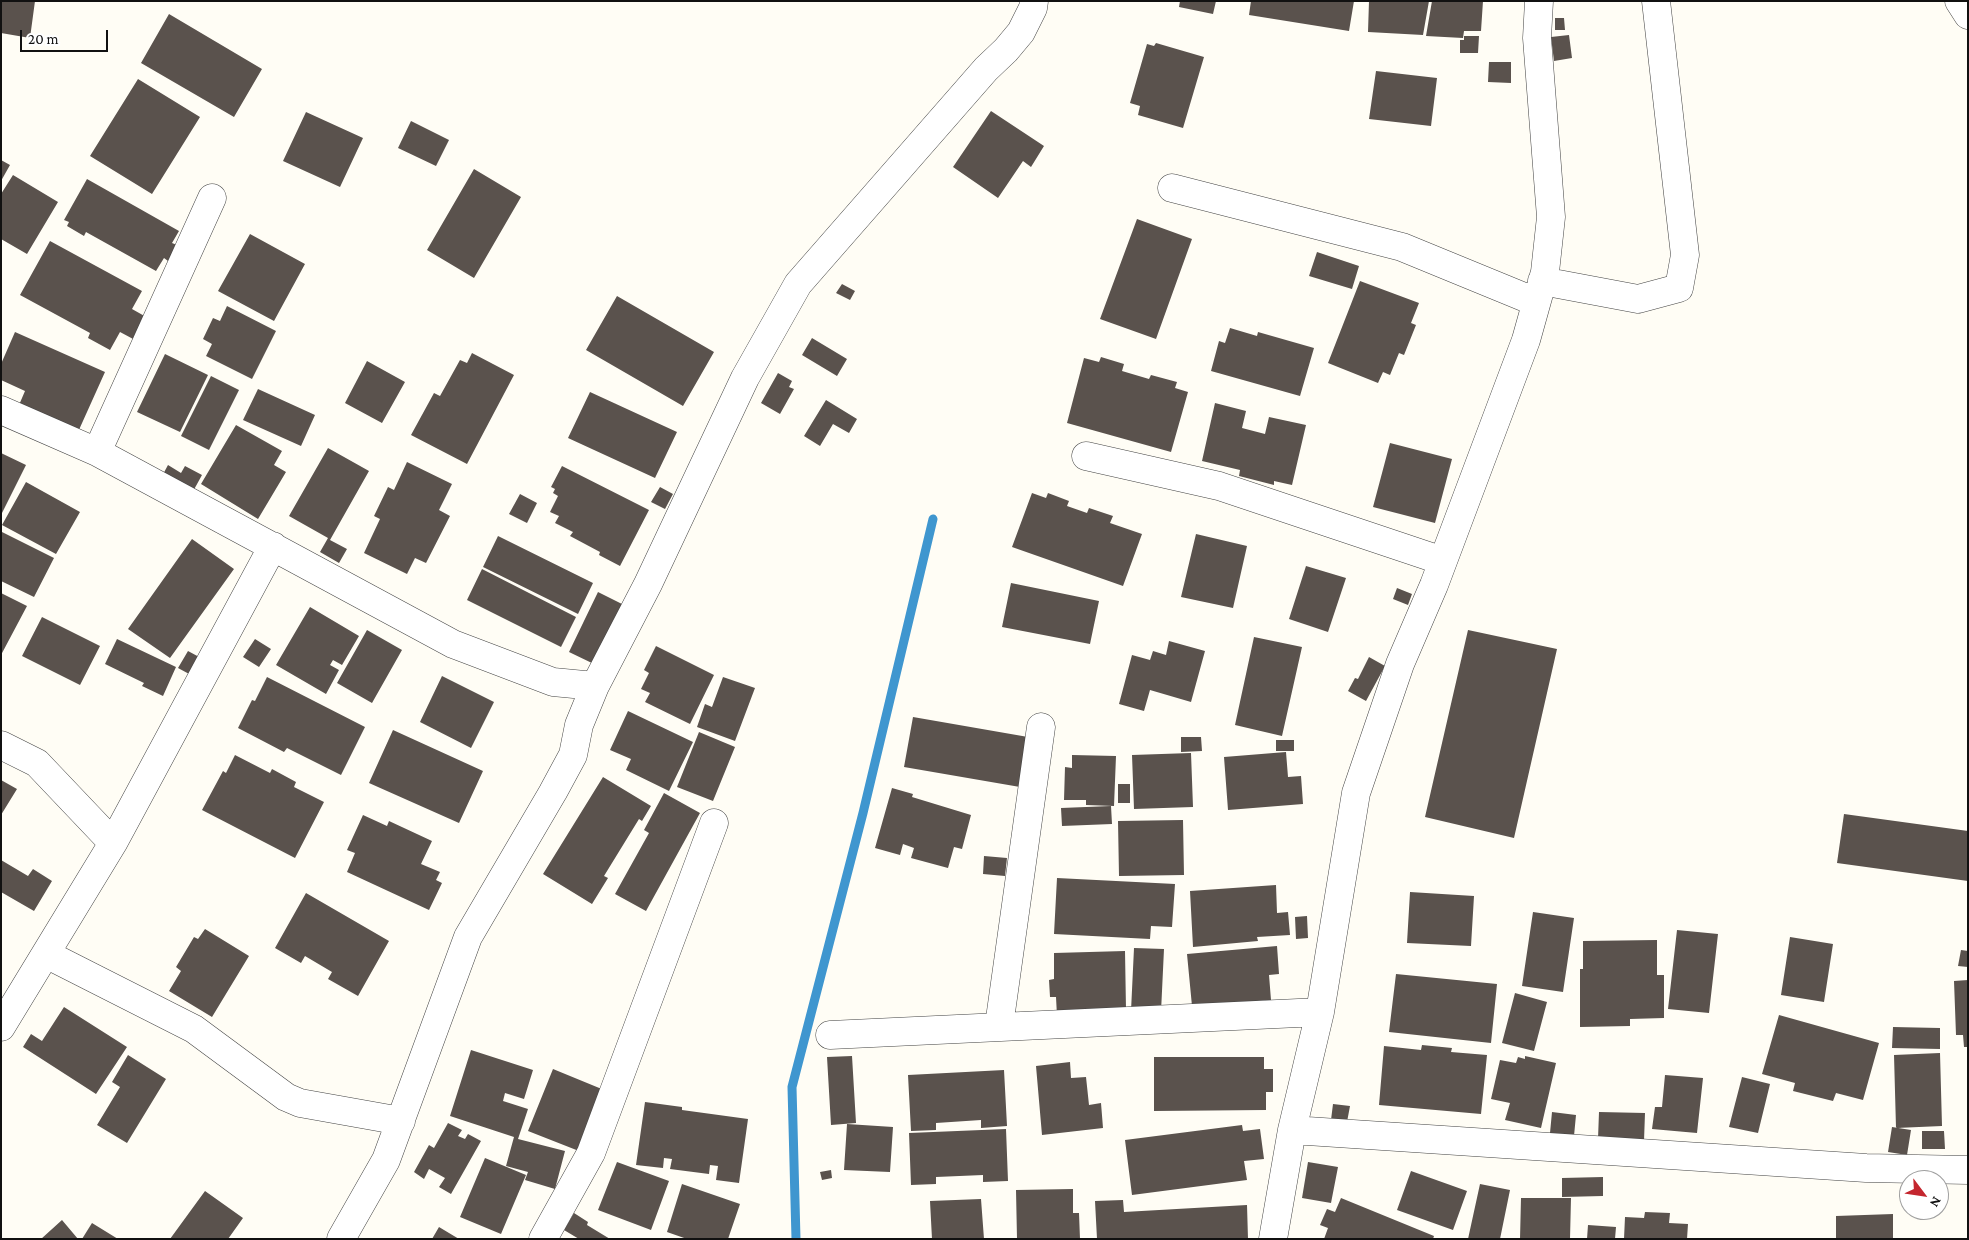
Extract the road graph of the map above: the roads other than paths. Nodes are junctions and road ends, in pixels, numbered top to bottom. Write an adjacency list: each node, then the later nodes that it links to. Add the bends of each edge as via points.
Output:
1 (1034, 1): 14 (street, via 1021,32 798,284 745,378 648,584)
2 (1539, 1): 8 (street, via 1537,38 1551,217 1545,272)
3 (1656, 1): 8 (street, via 1685,255 1679,288 1638,299)
4 (1959, 1): 5 (street)
5 (1968, 15)
6 (1172, 188): 8 (street, via 1402,247)
7 (212, 198): 10 (street)
8 (1539, 291): 13 (street, via 1526,340)
9 (1, 410): 10 (street)
10 (97, 452): 12 (street)
11 (1086, 456): 13 (street, via 1219,486)
12 (273, 546): 14 (street, via 453,644 553,682); 18 (street)
13 (1443, 561): 20 (street, via 1400,664 1356,793)
14 (595, 686): 24 (street, via 578,725 573,755 468,937)
15 (1041, 727): 21 (street)
16 (1, 745): 18 (street, via 37,762)
17 (714, 823): 28 (street, via 590,1153)
18 (113, 843): 19 (street)
19 (46, 954): 22 (street); 24 (street, via 194,1029 286,1097)
20 (1320, 1012): 21 (street); 25 (street)
21 (999, 1026): 23 (street)
22 (1, 1027)
23 (830, 1035)
24 (401, 1122): 27 (street, via 386,1160)
25 (1292, 1130): 26 (street, via 1866,1168); 29 (street)
26 (1968, 1170)
27 (341, 1239)
28 (543, 1239)
29 (1273, 1239)

